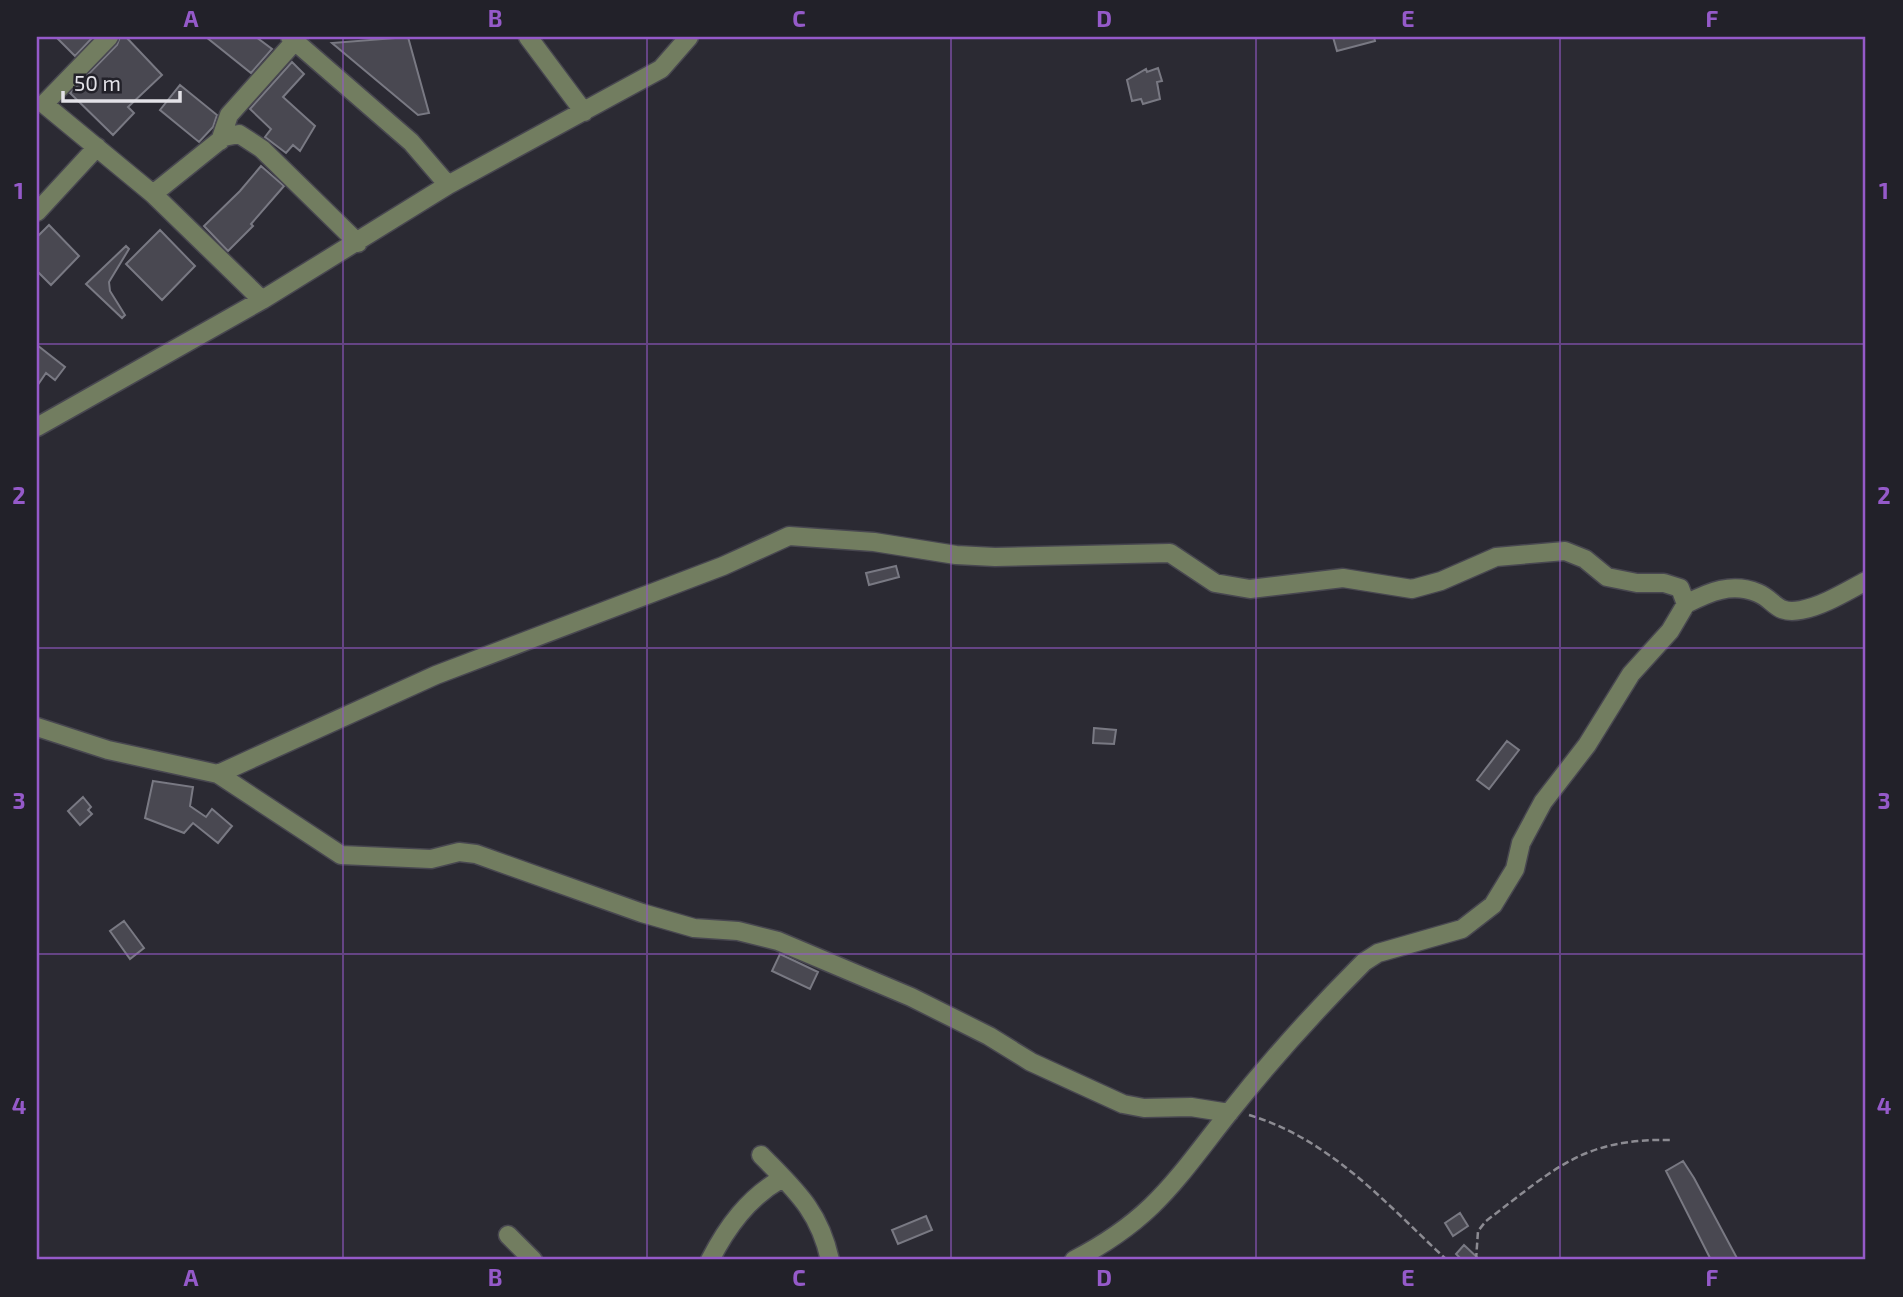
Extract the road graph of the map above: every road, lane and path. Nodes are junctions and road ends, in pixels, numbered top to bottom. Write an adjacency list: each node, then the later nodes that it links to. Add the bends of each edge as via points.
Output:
1 (109, 37): 5 (street)
2 (528, 37): 6 (street)
3 (689, 37): 6 (street, via 661,69)
4 (292, 39): 7 (street, via 229,115); 9 (street, via 411,142)
5 (40, 107): 8 (street)
6 (584, 112): 9 (street)
7 (220, 141): 10 (street); 12 (street, via 239,134 262,149)
8 (97, 147): 10 (street); 11 (street)
9 (448, 185): 12 (street)
10 (153, 194): 13 (street)
11 (37, 212)
12 (358, 243): 13 (street)
13 (262, 300): 14 (street)
14 (37, 426)
15 (1866, 581): 16 (street, via 1801,610 1776,608 1760,593 1735,587 1711,591)
16 (1686, 604): 18 (street, via 1681,589 1607,576 1565,551 1496,557 1412,589 1343,579 1250,589 1215,583 1170,553 995,557 789,536 723,566 436,675); 19 (street, via 1662,641 1631,674 1587,745 1543,802 1521,843 1515,869 1493,905 1462,929 1378,953 1364,962)
17 (37, 727): 18 (street, via 108,750)
18 (218, 774): 19 (street, via 341,855 431,859 459,852 476,854 694,928 758,934 911,997 1031,1062 1123,1104)
19 (1228, 1113): 27 (street, via 1152,1208 1109,1242); 28 (path, via 1279,1124 1328,1152)
20 (1672, 1140): 29 (path, via 1635,1139 1580,1154 1486,1221 1478,1231)
21 (761, 1155): 22 (street)
22 (781, 1179): 25 (street, via 726,1228); 26 (street, via 809,1205)
23 (508, 1235): 24 (street)
24 (533, 1260)
25 (710, 1260)
26 (830, 1260)
27 (1074, 1260)
28 (1447, 1260)
29 (1476, 1260)

